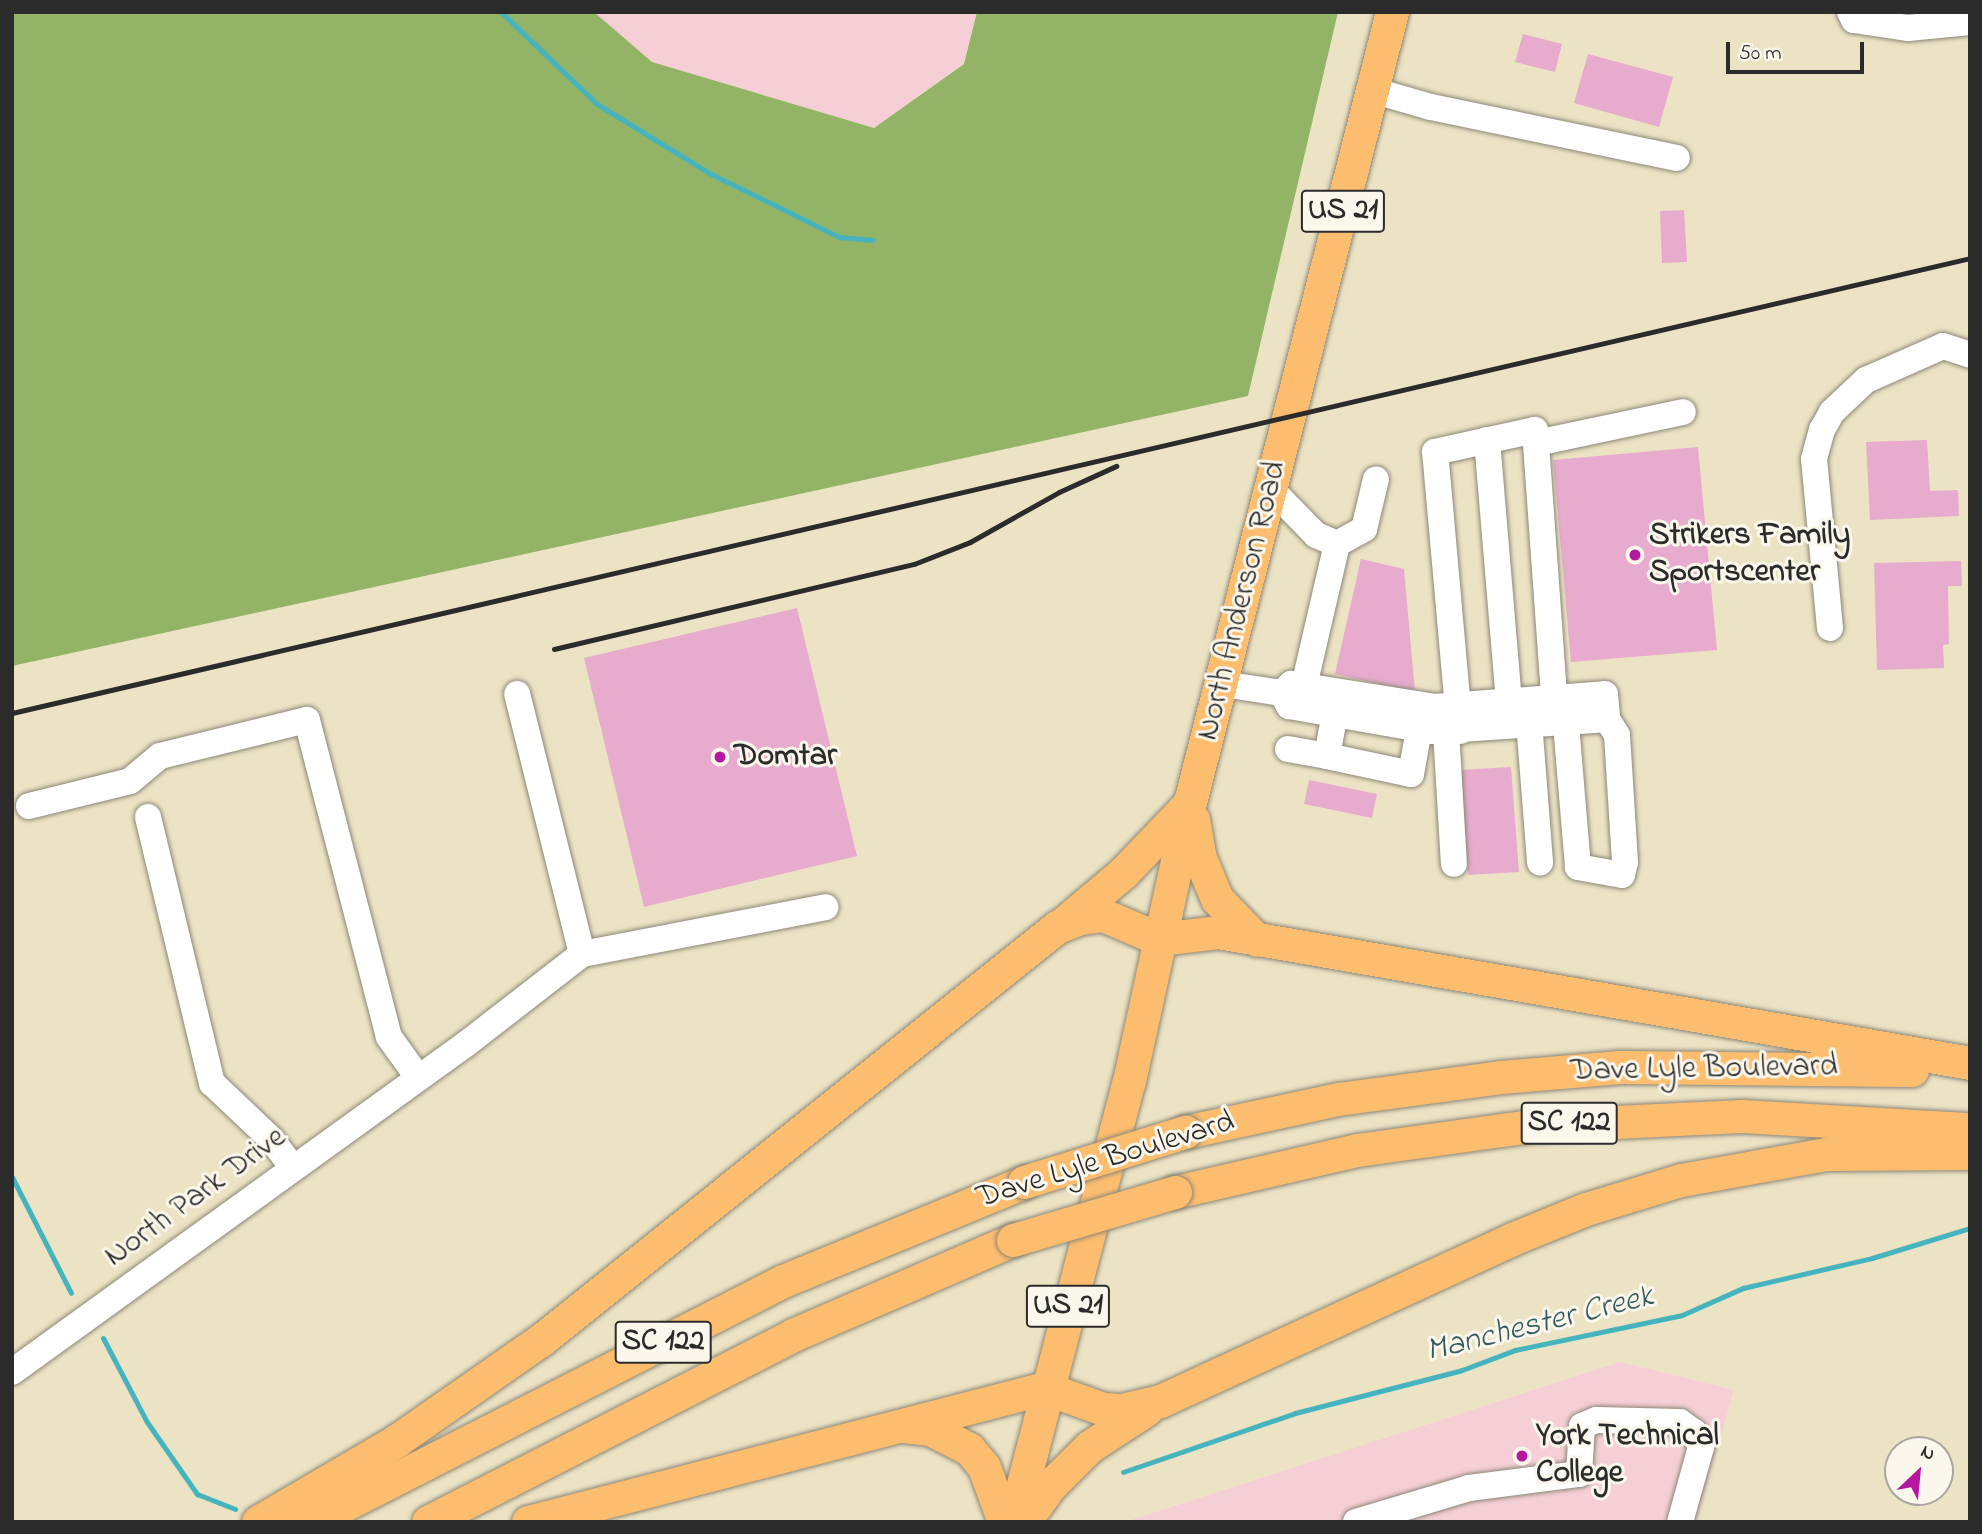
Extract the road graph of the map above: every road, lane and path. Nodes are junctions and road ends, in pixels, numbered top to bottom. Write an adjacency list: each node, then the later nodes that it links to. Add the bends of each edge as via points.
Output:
1 (1392, 12): 4 (main road, North Anderson Road / US 21)
2 (1850, 12): 3 (street, via 1854,20 1908,28)
3 (1970, 22)
4 (1372, 90): 5 (street, via 1431,107); 11 (main road, North Anderson Road / US 21)
5 (1677, 158)
6 (1970, 355): 13 (street, via 1943,346 1866,380 1832,412 1822,430 1814,459)
7 (1683, 412): 8 (street)
8 (1535, 437): 9 (street); 17 (street)
9 (1487, 440): 19 (street); 21 (street, via 1435,452)
10 (1376, 479): 12 (street, via 1364,529)
11 (1272, 490): 12 (street, via 1316,535); 14 (main road, North Anderson Road / US 21)
12 (1337, 544): 15 (street)
13 (1830, 628)
14 (1223, 684): 15 (street); 26 (main road, North Anderson Road / US 21)
15 (1293, 690): 18 (street, via 1289,706)
16 (517, 694): 35 (street)
17 (1554, 698): 19 (street); 20 (street, via 1605,694)
18 (1337, 703): 21 (street, via 1434,707); 23 (street); 25 (street)
19 (1522, 709): 21 (street); 22 (street); 29 (street)
20 (1607, 719): 22 (street); 22 (street, via 1618,735 1625,870 1617,876 1583,870 1576,860)
21 (1455, 723): 23 (street); 30 (street)
22 (1566, 723)
23 (1419, 729): 25 (street, via 1411,774)
24 (1288, 749): 25 (street)
25 (1327, 756)
26 (1190, 802): 32 (main road, via 1123,873); 33 (main road, North Anderson Road / US 21); 34 (main road, via 1206,877 1225,910)
27 (30, 806): 37 (street, via 130,781 160,756 307,720 389,1037)
28 (148, 817): 41 (street, via 212,1083 272,1140)
29 (1540, 863)
30 (1454, 864)
31 (826, 907): 35 (street)
32 (1057, 927): 33 (main road, via 1103,915); 46 (main road, via 541,1340 396,1441)
33 (1159, 939): 34 (main road, via 1207,932); 43 (main road, North Anderson Road / US 21, via 1101,1191)
34 (1259, 942): 36 (main road)
35 (582, 954): 37 (street, North Park Drive)
36 (1970, 1063)
37 (417, 1076): 41 (street, North Park Drive)
38 (1970, 1077): 47 (main road, Dave Lyle Boulevard / SC 122, bridge, via 1837,1066 1620,1067 1395,1090 1185,1132 930,1217 783,1282)
39 (1970, 1129): 48 (main road, Dave Lyle Boulevard / SC 122, bridge, via 1742,1116 1531,1126 1357,1150 1175,1192 1013,1240 793,1335)
40 (1970, 1153): 44 (main road, via 1873,1152 1770,1161 1681,1180 1586,1209)
41 (293, 1168): 42 (street, North Park Drive)
42 (12, 1372)
43 (1045, 1388): 44 (main road, via 1103,1409); 45 (main road); 51 (main road, US 21)
44 (1160, 1401): 52 (main road, via 1089,1447 1050,1486)
45 (884, 1426): 49 (main road); 50 (main road, via 930,1429 969,1449 984,1467)
46 (258, 1522)
47 (310, 1522)
48 (428, 1522)
49 (528, 1522)
50 (1004, 1522)
51 (1013, 1522)
52 (1024, 1522)
53 (1356, 1522): 54 (street, via 1469,1488 1578,1474 1582,1426 1596,1420 1680,1422 1694,1432 1701,1447)
54 (1681, 1522)

